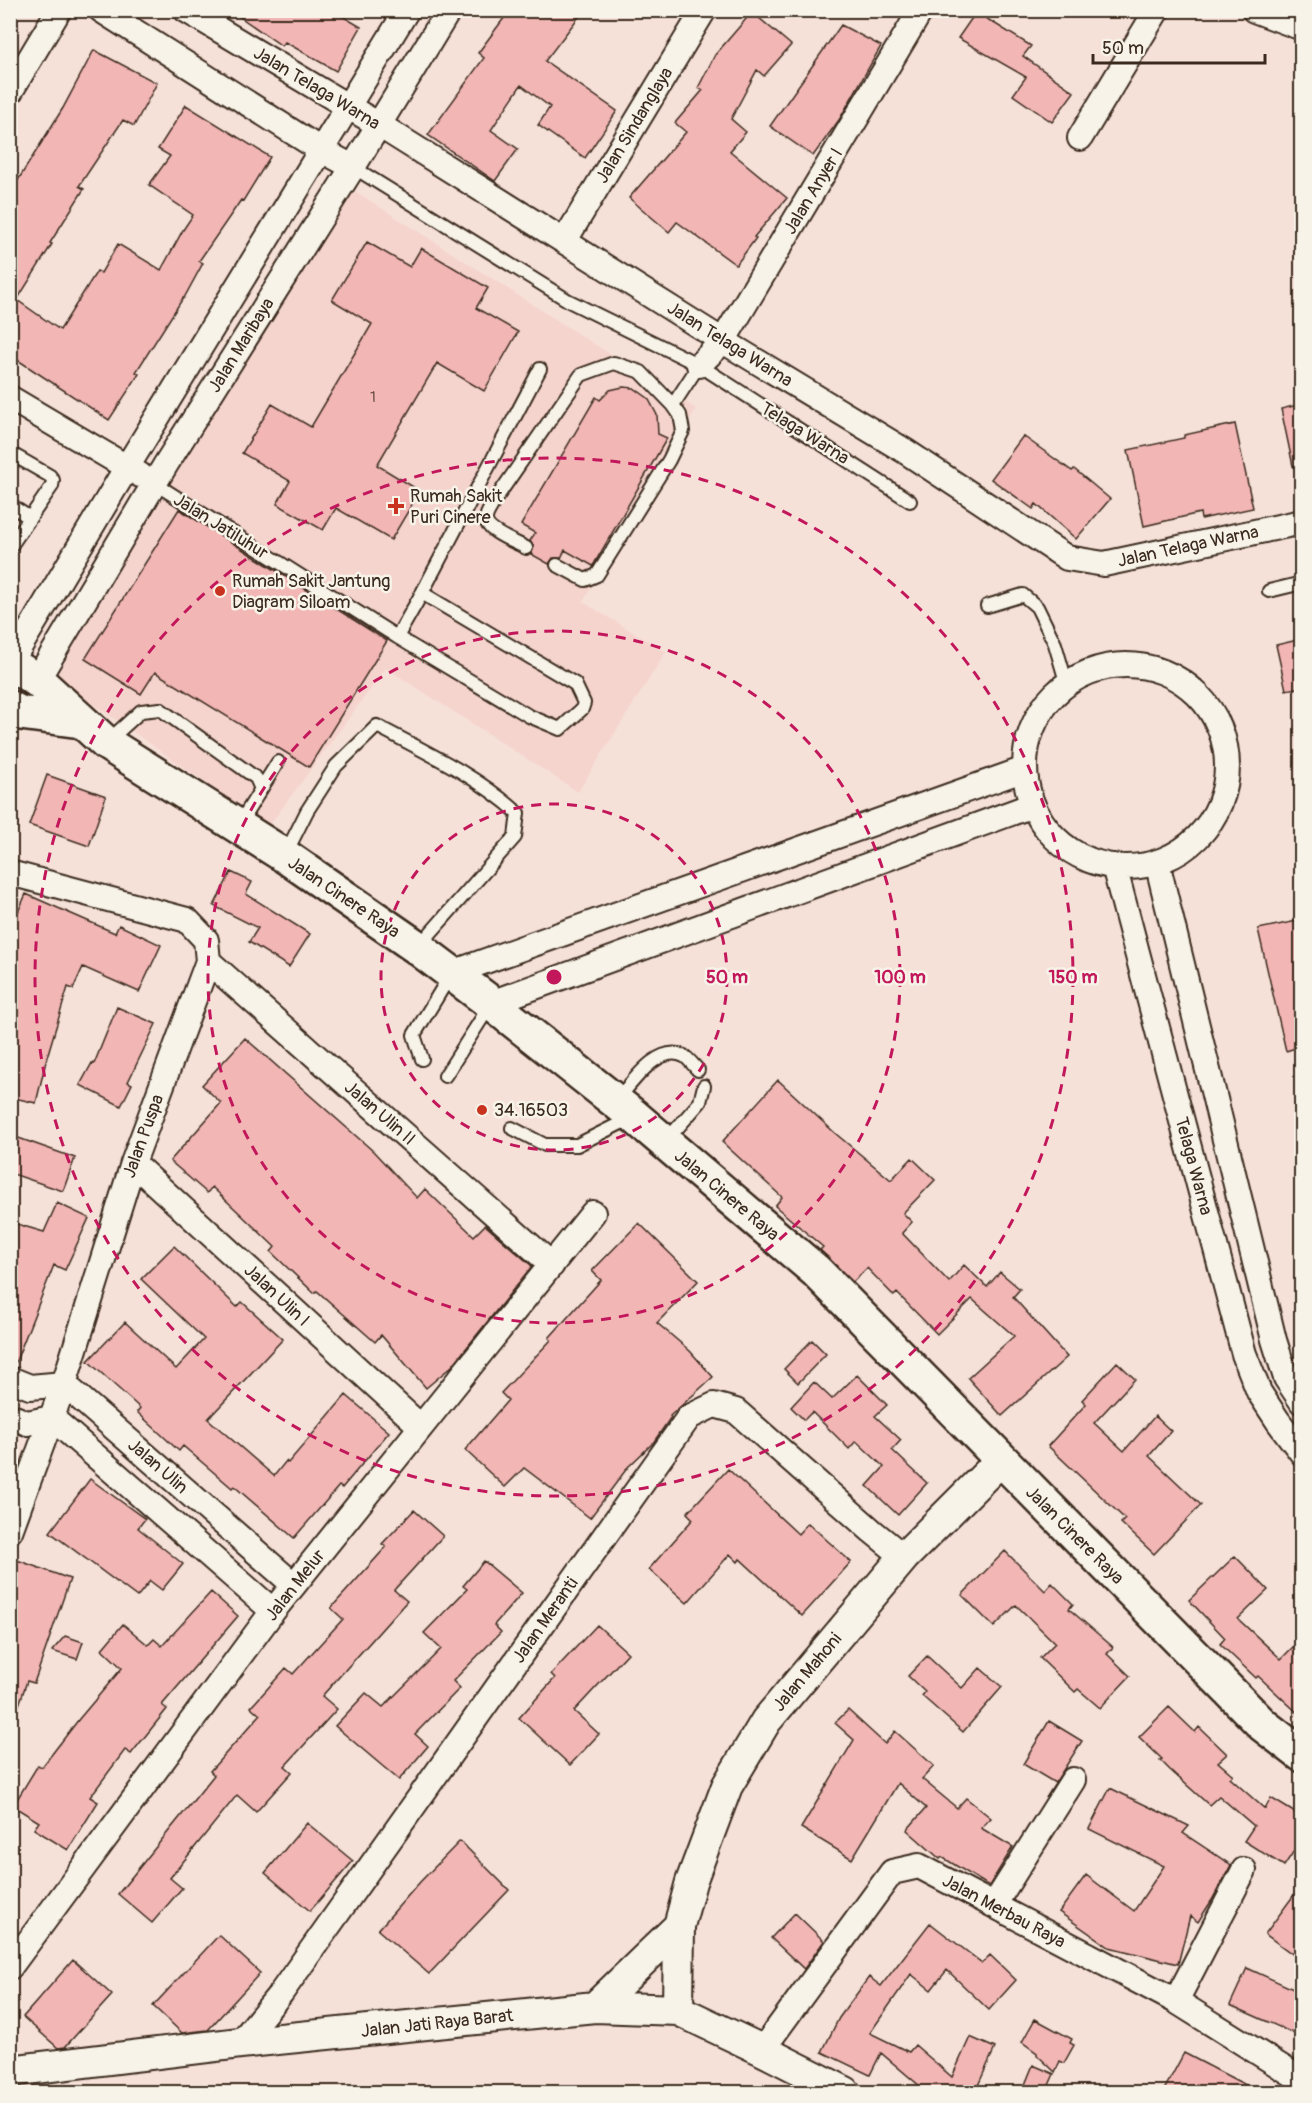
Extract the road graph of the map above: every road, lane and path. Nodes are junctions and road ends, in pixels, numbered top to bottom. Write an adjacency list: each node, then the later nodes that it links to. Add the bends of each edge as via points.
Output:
1 (59, 10): 11 (street)
2 (101, 10): 15 (street, Jalan Telaga Warna)
3 (186, 10): 12 (street, Jalan Telaga Warna)
4 (407, 10): 12 (street, Jalan Maribaya)
5 (448, 10): 13 (street, Jalan Maribaya)
6 (704, 10): 17 (street, Jalan Sindanglaya)
7 (921, 10): 18 (street, Jalan Anyer I)
8 (1157, 10): 14 (street)
9 (1254, 10): 10 (street)
10 (1302, 28)
11 (10, 92)
12 (348, 106): 13 (street, Jalan Telaga Warna); 15 (street, Jalan Maribaya)
13 (379, 125): 16 (street, Jalan Maribaya); 17 (street, Jalan Telaga Warna)
14 (1080, 138)
15 (321, 150): 16 (street, Jalan Telaga Warna); 24 (street, Jalan Maribaya)
16 (353, 167): 19 (lane, Jalan Telaga Warna, via 569,301); 25 (street, Jalan Maribaya)
17 (565, 240): 18 (street, Jalan Telaga Warna)
18 (723, 341): 19 (street, Jalan Anyer I); 29 (street, Jalan Telaga Warna, via 904,451 1067,558 1104,564)
19 (699, 365): 22 (lane); 26 (lane, Telaga Warna)
20 (540, 369): 35 (lane)
21 (10, 398): 24 (street)
22 (674, 405): 31 (lane, via 642,372 614,363 580,375 486,517 490,529); 32 (lane, via 683,431 597,575 585,580)
23 (10, 453): 28 (lane, via 53,480)
24 (127, 467): 25 (street); 38 (street, Jalan Maribaya)
25 (154, 483): 37 (lane, Jalan Jatiluhur); 38 (street, Jalan Maribaya)
26 (910, 501)
27 (10, 505): 28 (lane)
28 (30, 518): 30 (lane)
29 (1302, 522)
30 (10, 547)
31 (526, 548)
32 (557, 565)
33 (1302, 583): 34 (lane)
34 (1269, 591)
35 (422, 593): 37 (lane); 37 (lane, Jalan Jatiluhur, via 575,684 584,703 582,709 560,729 529,716)
36 (987, 606): 39 (lane, via 1023,595 1037,607 1055,644)
37 (397, 637)
38 (19, 669): 40 (main road); 41 (main road, Jalan Cinere Raya)
39 (1066, 685): 44 (street, via 1052,698 1032,731); 49 (street, via 1101,668 1149,668 1192,689 1216,719 1227,756 1227,775 1216,812 1205,829 1183,848)
40 (14, 716): 41 (main road)
41 (81, 721): 42 (main road, Jalan Cinere Raya)
42 (106, 742): 45 (lane, via 141,711 160,709 256,778); 47 (main road, Jalan Cinere Raya)
43 (278, 762): 45 (lane)
44 (1025, 769): 46 (street); 54 (street)
45 (261, 789): 47 (lane)
46 (1033, 805): 50 (street, via 1065,846 1080,856); 55 (street)
47 (238, 827): 48 (main road, Jalan Cinere Raya)
48 (285, 856): 52 (main road, Jalan Cinere Raya); 52 (lane, via 307,811 336,766 377,726 497,794 518,813 515,837)
49 (1157, 862): 50 (street); 68 (street, Telaga Warna, via 1274,1340 1286,1378)
50 (1114, 866): 72 (street, Telaga Warna, via 1244,1354 1259,1392)
51 (10, 873): 53 (street, via 187,920 206,940)
52 (418, 948): 54 (main road, Jalan Cinere Raya)
53 (208, 961): 63 (street, Jalan Puspa); 65 (street, Jalan Ulin II)
54 (452, 973): 55 (main road, Jalan Cinere Raya); 56 (lane, via 414,1035)
55 (491, 1003): 58 (lane); 60 (main road, Jalan Cinere Raya)
56 (422, 1059)
57 (698, 1070): 60 (lane, via 684,1056 668,1054 650,1063)
58 (445, 1076)
59 (704, 1086): 62 (lane, via 700,1102)
60 (625, 1108): 61 (lane, via 577,1145 545,1145); 62 (main road, Jalan Cinere Raya)
61 (512, 1128)
62 (665, 1142): 73 (main road, Jalan Cinere Raya, via 816,1271)
63 (133, 1162): 67 (street, Jalan Puspa); 71 (street, Jalan Ulin I)
64 (593, 1214): 65 (street, Jalan Melur)
65 (552, 1265): 71 (street, Jalan Melur)
66 (10, 1379): 67 (street, via 30,1387)
67 (64, 1383): 70 (street, Jalan Puspa); 76 (street, Jalan Ulin)
68 (1302, 1402)
69 (10, 1416): 70 (street, via 27,1423)
70 (52, 1418): 74 (street, Jalan Puspa); 77 (street, Jalan Ulin)
71 (421, 1427): 76 (street, Jalan Melur)
72 (1302, 1453)
73 (1001, 1460): 75 (street, Jalan Mahoni); 78 (main road, Jalan Cinere Raya, via 1263,1725)
74 (10, 1531)
75 (904, 1557): 82 (street, Jalan Mahoni, via 766,1721 727,1786); 87 (street, Jalan Meranti, via 736,1412 714,1405 689,1417 280,1993)
76 (294, 1585): 77 (street, Jalan Melur)
77 (273, 1611): 83 (street, Jalan Melur)
78 (1302, 1755)
79 (1073, 1780): 81 (street)
80 (1244, 1870): 84 (street)
81 (994, 1905): 84 (street, Jalan Merbau Raya); 88 (street, Jalan Merbau Raya, via 919,1866 892,1872)
82 (679, 1926): 85 (street); 86 (street, Jalan Mahoni)
83 (10, 1967)
84 (1176, 2001): 90 (street, Jalan Merbau Raya)
85 (595, 2007): 86 (street, Jalan Jati Raya Barat); 87 (street, Jalan Jati Raya Barat)
86 (678, 2010): 88 (street, Jalan Jati Raya Barat)
87 (240, 2043): 89 (street, Jalan Jati Raya Barat)
88 (762, 2050): 91 (street, Jalan Jati Raya Barat)
89 (10, 2071)
90 (1302, 2080)
91 (845, 2092)

